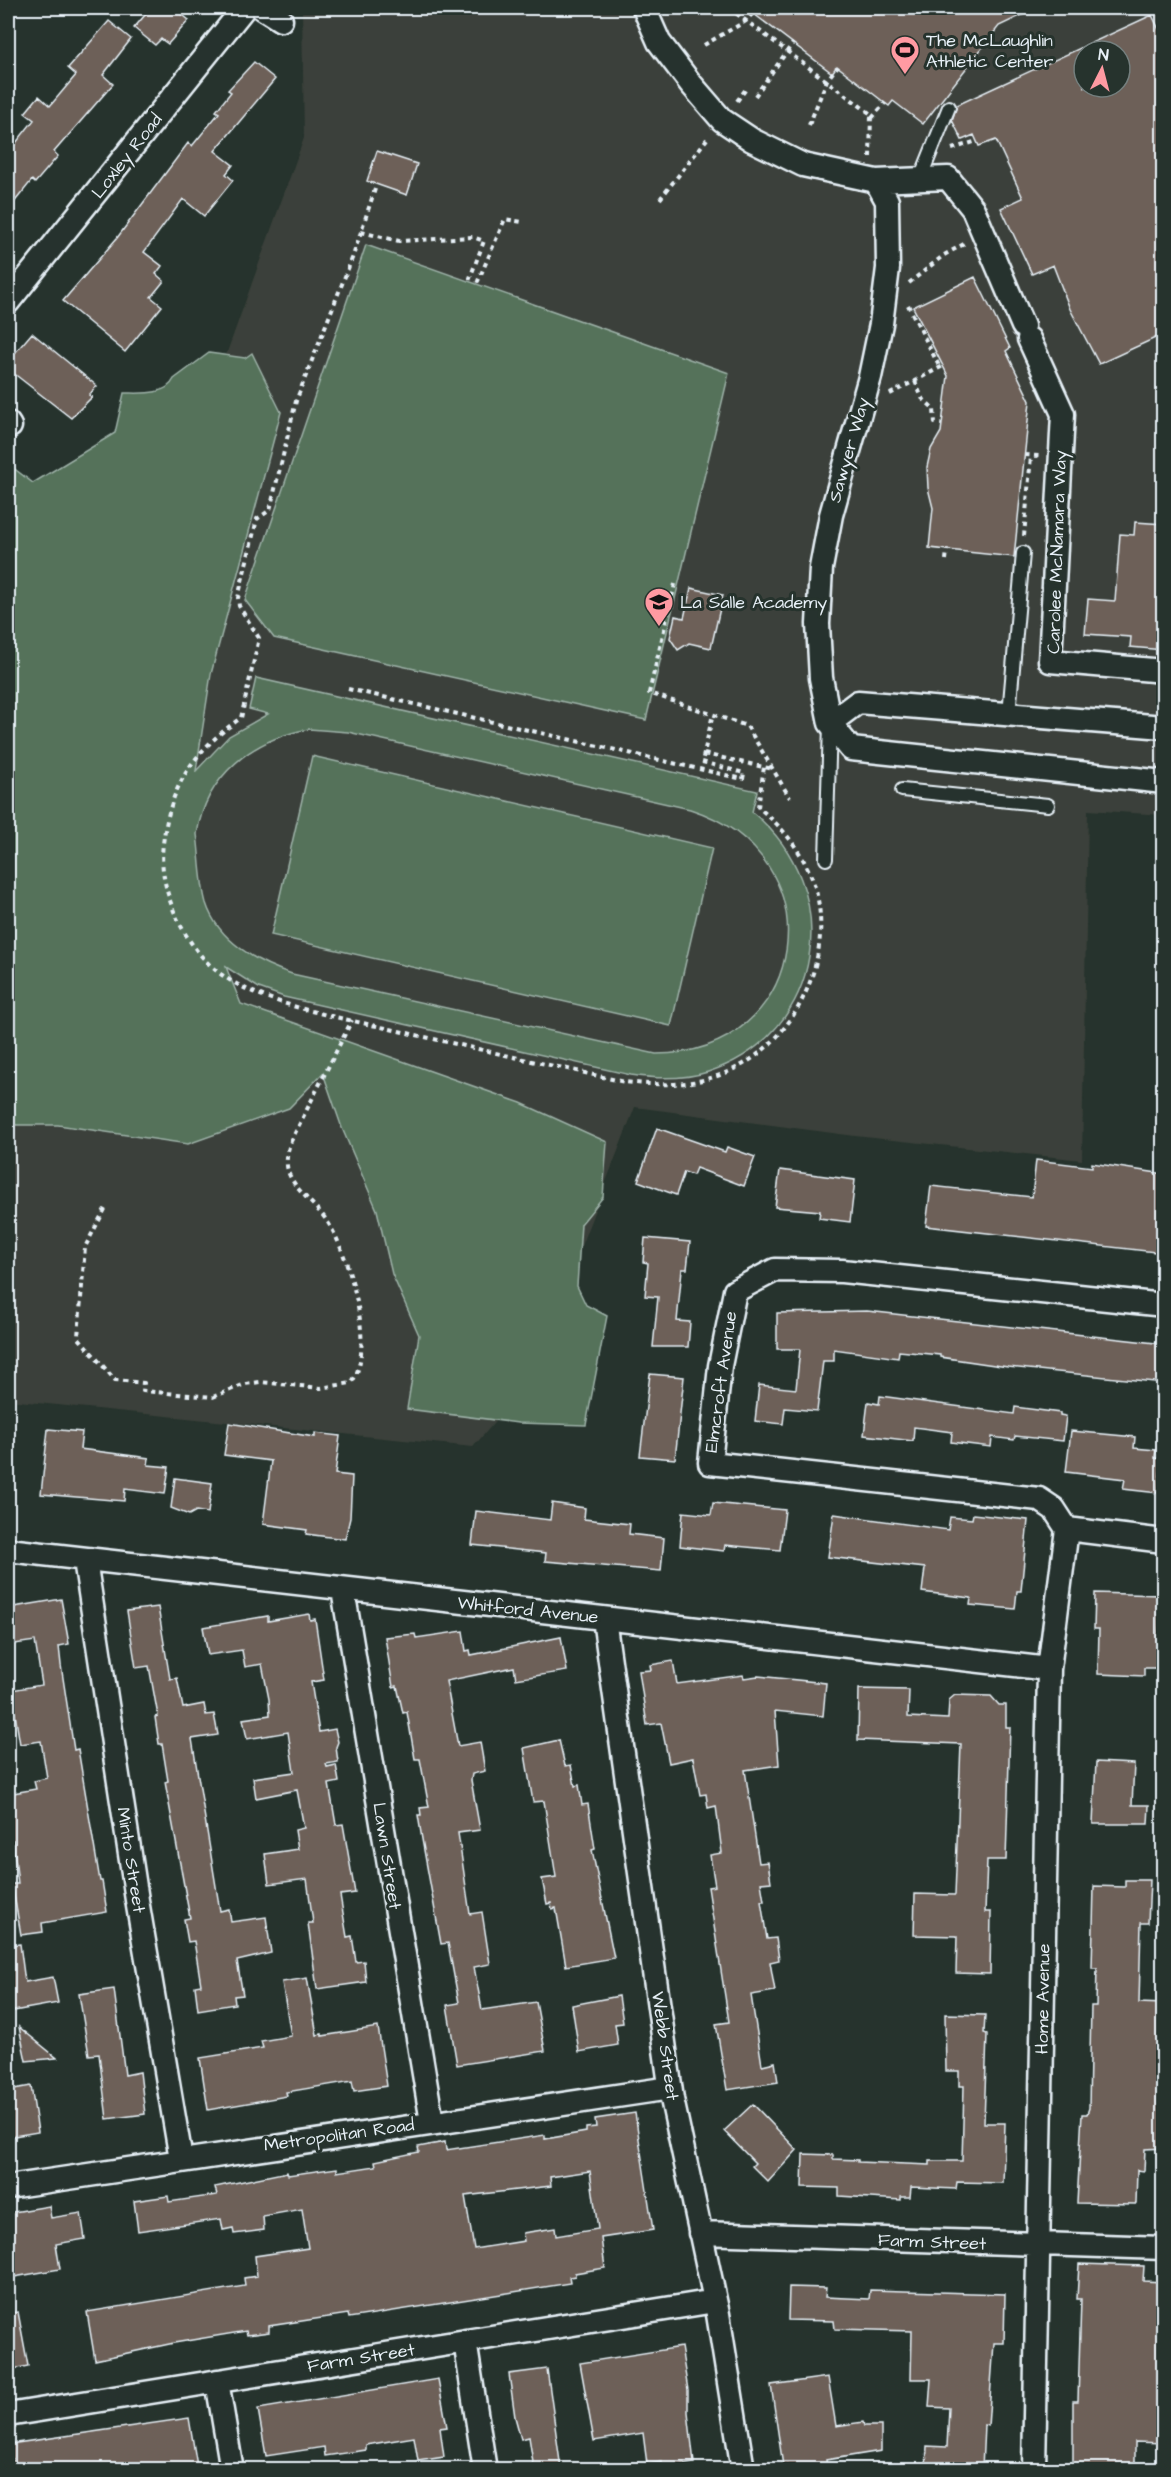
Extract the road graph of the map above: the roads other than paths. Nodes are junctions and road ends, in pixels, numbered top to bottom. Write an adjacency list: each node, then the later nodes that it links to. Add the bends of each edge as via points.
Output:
1 (244, 8): 8 (street, Loxley Road)
2 (262, 8): 4 (street)
3 (644, 8): 6 (street, via 659,42 724,122 803,165)
4 (281, 20)
5 (949, 106): 7 (lane)
6 (878, 170): 7 (street); 12 (street, Sawyer Way, via 887,201 888,268 881,324 820,568 821,678)
7 (920, 179): 10 (street, Carolee McNamara Way, via 948,178 973,209 1063,414 1050,661)
8 (8, 302)
9 (1023, 554): 11 (lane)
10 (1164, 671)
11 (1009, 714): 12 (street, via 858,702); 13 (street)
12 (830, 723): 14 (street, Sawyer Way, via 851,749); 17 (lane)
13 (1164, 727)
14 (1164, 782)
15 (902, 790): 16 (lane)
16 (1048, 805)
17 (826, 859)
18 (1164, 1305): 19 (street, Elmcroft Avenue, via 842,1271 775,1270 735,1291 720,1366 710,1463 1039,1499 1054,1509)
19 (1067, 1529): 20 (street); 25 (street, Home Avenue)
20 (1164, 1541)
21 (8, 1550): 22 (street, Whitford Avenue)
22 (85, 1560): 23 (street, Whitford Avenue); 28 (street, Minto Street)
23 (343, 1590): 24 (street, Whitford Avenue); 27 (street, Lawn Street)
24 (604, 1619): 25 (street, Whitford Avenue); 26 (street, Webb Street)
25 (1049, 1669): 31 (street, Home Avenue)
26 (670, 2088): 27 (street, Metropolitan Road); 30 (street, Webb Street)
27 (432, 2121): 28 (street, Metropolitan Road)
28 (181, 2159): 29 (street, Metropolitan Road)
29 (8, 2187)
30 (700, 2233): 31 (street, Farm Street); 33 (street, Webb Street)
31 (1039, 2246): 32 (street, Farm Street); 40 (street, Home Avenue)
32 (1164, 2248)
33 (715, 2301): 34 (street, Farm Street); 39 (street, Webb Street)
34 (465, 2341): 35 (street, Farm Street); 38 (street)
35 (217, 2381): 36 (street, Farm Street); 37 (street)
36 (8, 2415)
37 (232, 2469)
38 (486, 2469)
39 (743, 2469)
40 (1034, 2469)

